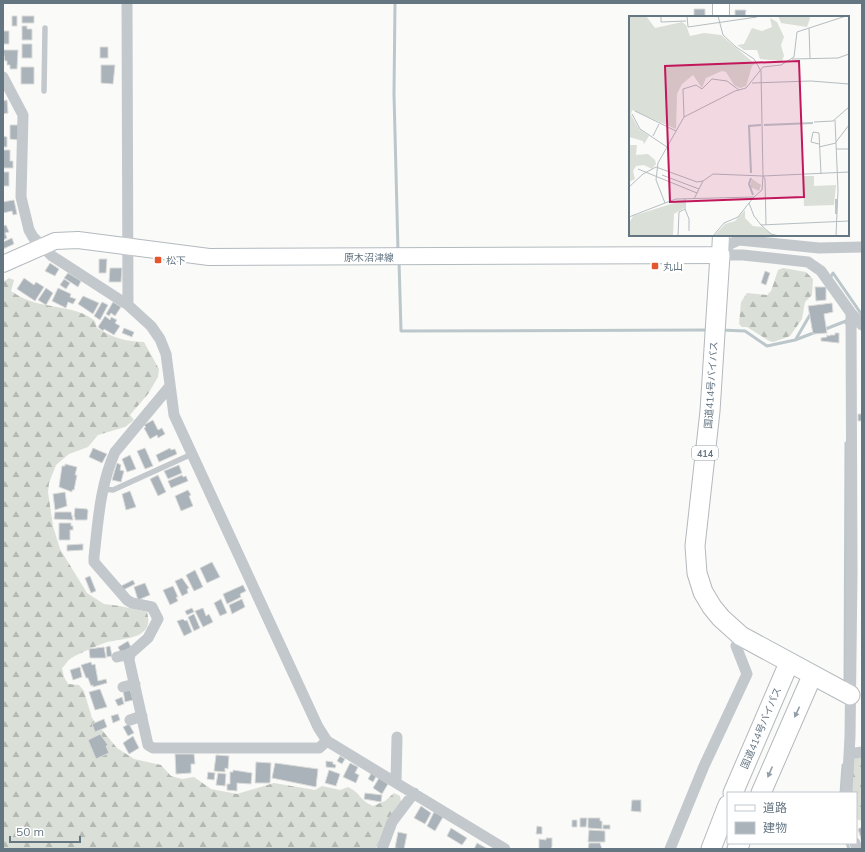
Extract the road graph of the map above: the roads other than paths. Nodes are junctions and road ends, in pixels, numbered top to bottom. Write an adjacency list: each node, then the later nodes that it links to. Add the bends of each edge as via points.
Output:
1 (127, 3): 9 (street)
2 (721, 3): 3 (main road)
3 (721, 16)
4 (45, 28): 6 (lane)
5 (3, 77): 8 (street, via 23,115 21,197 29,230)
6 (44, 91)
7 (721, 236): 11 (main road)
8 (41, 246): 9 (main road, 原木沼津線, via 55,241 78,240); 12 (main road, 原木沼津線); 13 (street, via 52,256)
9 (129, 246): 11 (main road, 原木沼津線, via 209,257); 13 (street)
10 (862, 247): 11 (street, via 819,248 740,240 730,244)
11 (720, 255): 14 (street, via 808,262 821,271); 19 (highway, 国道414号バイパス / 414, via 710,411 695,546 697,573 703,592 721,618)
12 (3, 264)
13 (128, 305): 16 (street, via 140,314 160,339 166,354)
14 (851, 313): 15 (street); 26 (street)
15 (862, 325)
16 (170, 386): 17 (street, via 174,415); 18 (street, via 115,452)
17 (192, 454): 18 (lane, via 113,490); 30 (street, via 318,727)
18 (104, 489): 20 (street, via 94,562 128,600 152,607 158,619 148,638)
19 (741, 636): 22 (highway, 国道414号バイパス / 414); 41 (street, via 736,646 748,674 704,766)
20 (130, 654): 21 (street); 24 (street)
21 (117, 657)
22 (788, 662): 23 (highway, 国道414号バイパス / 414); 34 (highway, 国道414号バイパス)
23 (812, 676): 26 (highway, 国道414号バイパス / 414); 35 (highway, one-way to 35)
24 (135, 684): 25 (street); 27 (street)
25 (123, 687)
26 (850, 695): 32 (street)
27 (142, 716): 28 (street); 30 (street, via 148,745 153,748 319,748)
28 (130, 720)
29 (398, 737): 33 (street)
30 (327, 741): 33 (street)
31 (862, 752): 32 (street)
32 (849, 754): 36 (street)
33 (396, 782): 37 (street)
34 (733, 792)
35 (761, 792)
36 (847, 792)
37 (414, 793): 39 (street, via 392,822); 40 (street)
38 (727, 807): 42 (highway, 国道414号バイパス)
39 (382, 849)
40 (505, 849)
41 (670, 849)
42 (710, 849)

